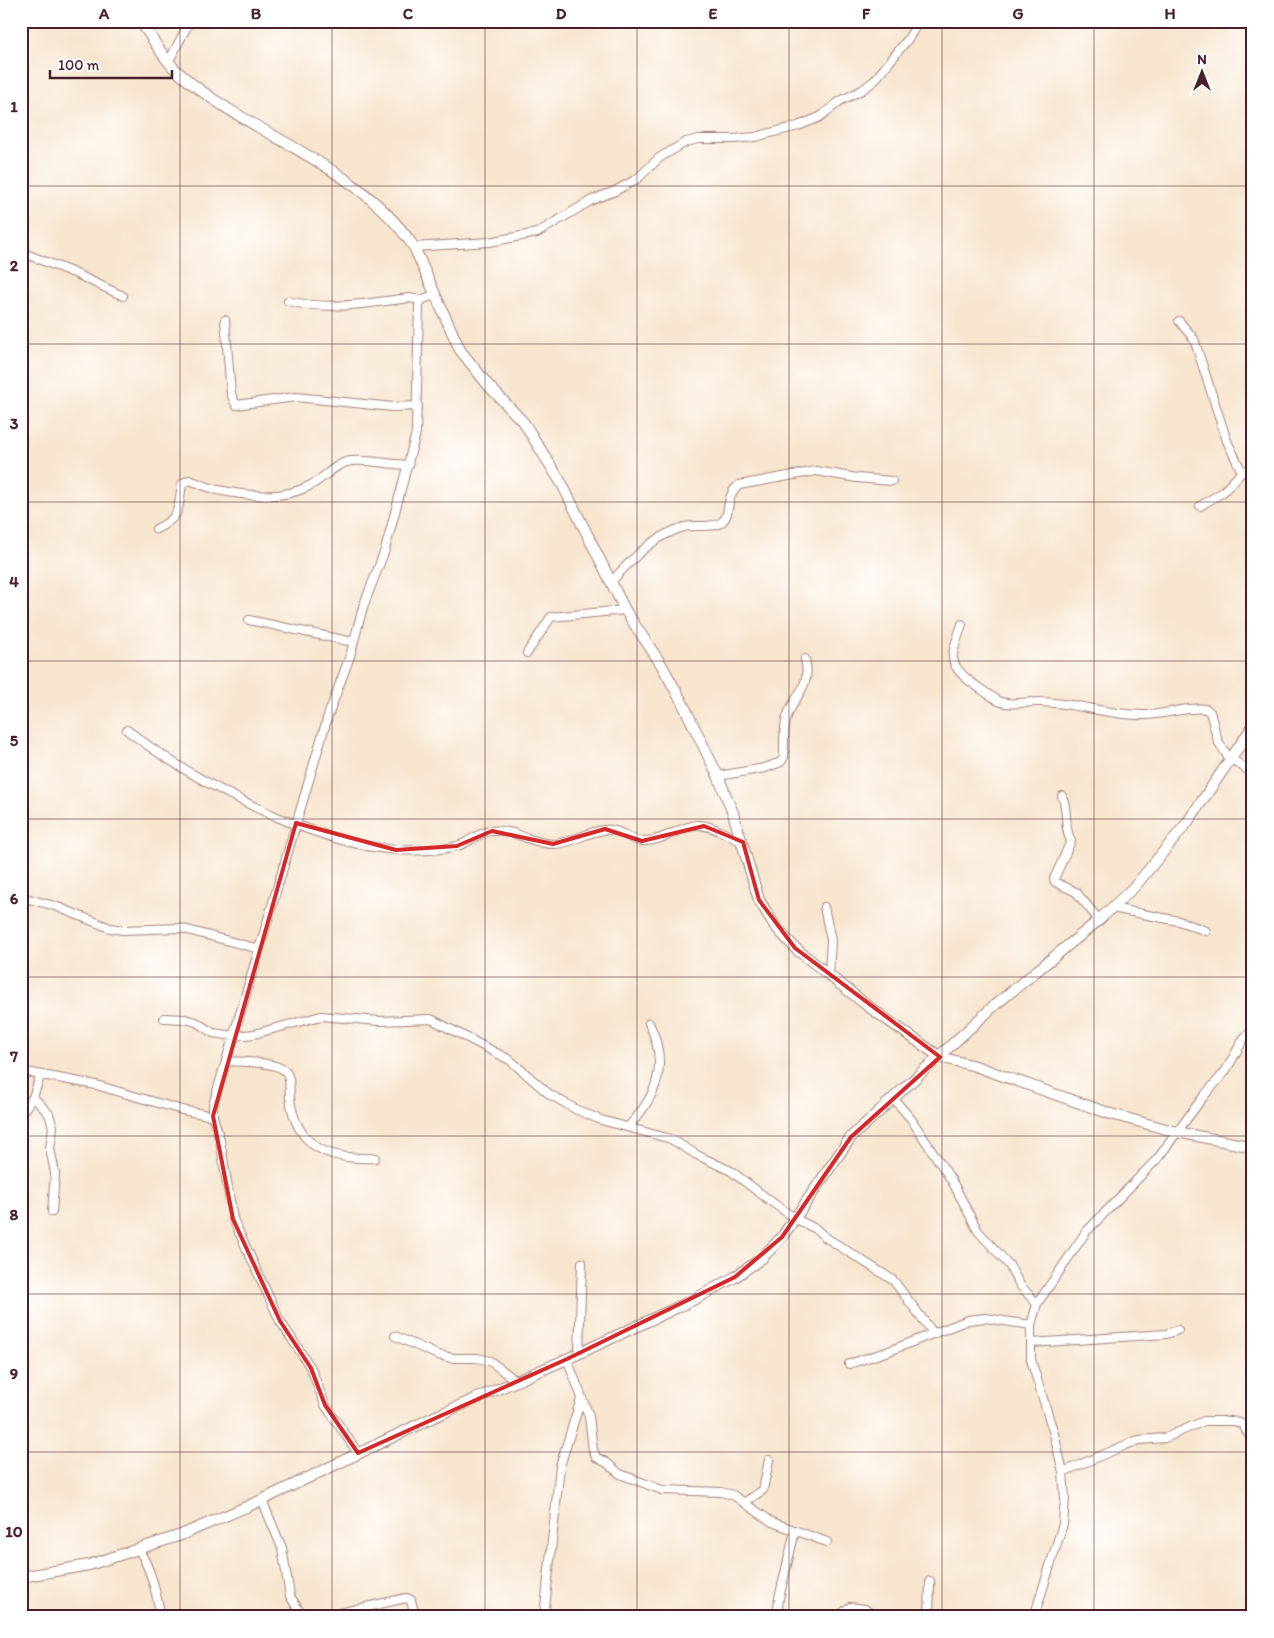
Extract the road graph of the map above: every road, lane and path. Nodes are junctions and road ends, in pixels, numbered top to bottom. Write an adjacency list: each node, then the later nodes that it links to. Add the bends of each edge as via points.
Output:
1 (140, 21): 4 (street)
2 (190, 21): 4 (street)
3 (919, 21): 5 (street, via 874,81 820,117 755,137 686,142 659,158 637,179 592,200 537,232 489,242)
4 (169, 62): 5 (street, via 223,105 341,177 380,210)
5 (414, 247): 7 (street)
6 (21, 256): 8 (street, via 26,254)
7 (434, 295): 9 (street); 20 (street, via 460,350 524,423 562,484)
8 (123, 296)
9 (421, 300): 10 (street, via 409,298 328,307); 13 (street, via 418,314)
10 (288, 301)
11 (225, 320): 13 (street, via 231,394 236,405 296,397 393,407)
12 (1180, 321): 16 (street, via 1194,339 1227,441)
13 (418, 406): 14 (street)
14 (409, 465): 19 (street, via 341,463 306,488 260,496 216,490 189,480 182,484 176,515 169,523); 24 (street, via 385,550)
15 (1253, 470): 16 (street)
16 (1242, 472): 18 (street, via 1223,492)
17 (892, 481): 20 (street, via 816,471 739,485 732,492 721,524 685,527 651,543)
18 (1200, 506)
19 (156, 529)
20 (611, 582): 21 (street)
21 (625, 610): 25 (street, via 551,616); 31 (street, via 661,664)
22 (249, 620): 24 (street)
23 (962, 624): 29 (street, via 953,653 954,665 998,701 1005,704 1070,704 1102,712 1144,716 1206,709 1210,712 1218,741)
24 (353, 642): 33 (street)
25 (527, 653)
26 (805, 660): 31 (street, via 807,680 788,716 781,762)
27 (1253, 726): 29 (street)
28 (127, 730): 33 (street, via 216,787)
29 (1230, 760): 30 (street); 37 (street, via 1187,824 1136,885)
30 (1253, 774)
31 (718, 776): 34 (street)
32 (1062, 796): 38 (street, via 1068,812 1066,835 1071,841 1054,879 1076,892)
33 (296, 824): 34 (street, via 343,839 396,850 457,846 492,830 513,832 553,844 605,830 617,830 642,841 655,840 698,825); 40 (street)
34 (743, 842): 41 (street, via 759,900 775,926 795,948)
35 (21, 897): 40 (street, via 56,906 110,928 180,928)
36 (824, 907): 41 (street, via 831,940)
37 (1112, 908): 38 (street); 39 (street, via 1179,921)
38 (1099, 920): 46 (street, via 995,1005)
39 (1206, 931)
40 (259, 949): 45 (street)
41 (829, 974): 46 (street)
42 (164, 1018): 45 (street, via 185,1019 213,1033)
43 (649, 1023): 54 (street, via 658,1042 660,1057 657,1084 644,1110)
44 (1253, 1030): 55 (street, via 1244,1038 1225,1072)
45 (234, 1036): 47 (street); 54 (street, via 254,1034 321,1016 379,1021 432,1019 510,1060 561,1102 602,1120)
46 (940, 1057): 51 (street); 55 (street, via 975,1066 1111,1114)
47 (226, 1061): 53 (street, via 213,1105); 57 (street, via 278,1066 289,1078 293,1115 305,1139 339,1157)
48 (21, 1071): 49 (street)
49 (40, 1077): 50 (street); 53 (street, via 96,1085)
50 (34, 1097): 52 (street); 58 (street, via 49,1114 53,1127 50,1148 55,1173)
51 (893, 1098): 59 (street, via 850,1137); 61 (street, via 943,1166 978,1231 1009,1265 1020,1285)
52 (21, 1114)
53 (213, 1116): 73 (street, via 233,1219 280,1320 311,1368 330,1412)
54 (628, 1127): 59 (street, via 671,1139 731,1171)
55 (1177, 1132): 56 (street); 61 (street, via 1158,1158 1086,1232)
56 (1253, 1147)
57 (375, 1158)
58 (52, 1212)
59 (796, 1219): 64 (street, via 893,1280); 67 (street, via 762,1258 735,1277)
60 (582, 1263): 67 (street)
61 (1037, 1304): 62 (street)
62 (1031, 1325): 64 (street, via 985,1318 968,1320); 66 (street)
63 (1178, 1330): 66 (street, via 1166,1334)
64 (934, 1334): 69 (street)
65 (395, 1336): 70 (street, via 438,1355 490,1361)
66 (1031, 1343): 75 (street, via 1031,1360)
67 (579, 1353): 68 (street)
68 (567, 1359): 70 (street); 71 (street)
69 (849, 1364)
70 (515, 1380): 73 (street)
71 (581, 1399): 77 (street, via 589,1416 592,1450 596,1458 620,1474 662,1490 721,1492); 87 (street, via 560,1466)
72 (1253, 1441): 75 (street, via 1242,1424 1204,1421 1165,1438 1139,1440)
73 (358, 1453): 76 (street)
74 (769, 1460): 77 (street, via 762,1490)
75 (1063, 1472): 92 (street, via 1066,1499 1063,1524)
76 (262, 1500): 80 (street); 84 (street, via 282,1548 290,1596)
77 (745, 1502): 78 (street, via 757,1514)
78 (795, 1531): 79 (street); 88 (street, via 779,1598)
79 (827, 1542)
80 (139, 1550): 81 (street, via 89,1565); 83 (street, via 148,1564)
81 (21, 1577)
82 (930, 1581): 91 (street)
83 (162, 1617)
84 (303, 1617)
85 (322, 1617): 86 (street, via 406,1598 410,1600)
86 (415, 1617)
87 (544, 1617)
88 (781, 1617)
89 (837, 1617): 90 (street, via 850,1607 865,1609)
90 (875, 1617)
91 (930, 1617)
92 (1034, 1617)

